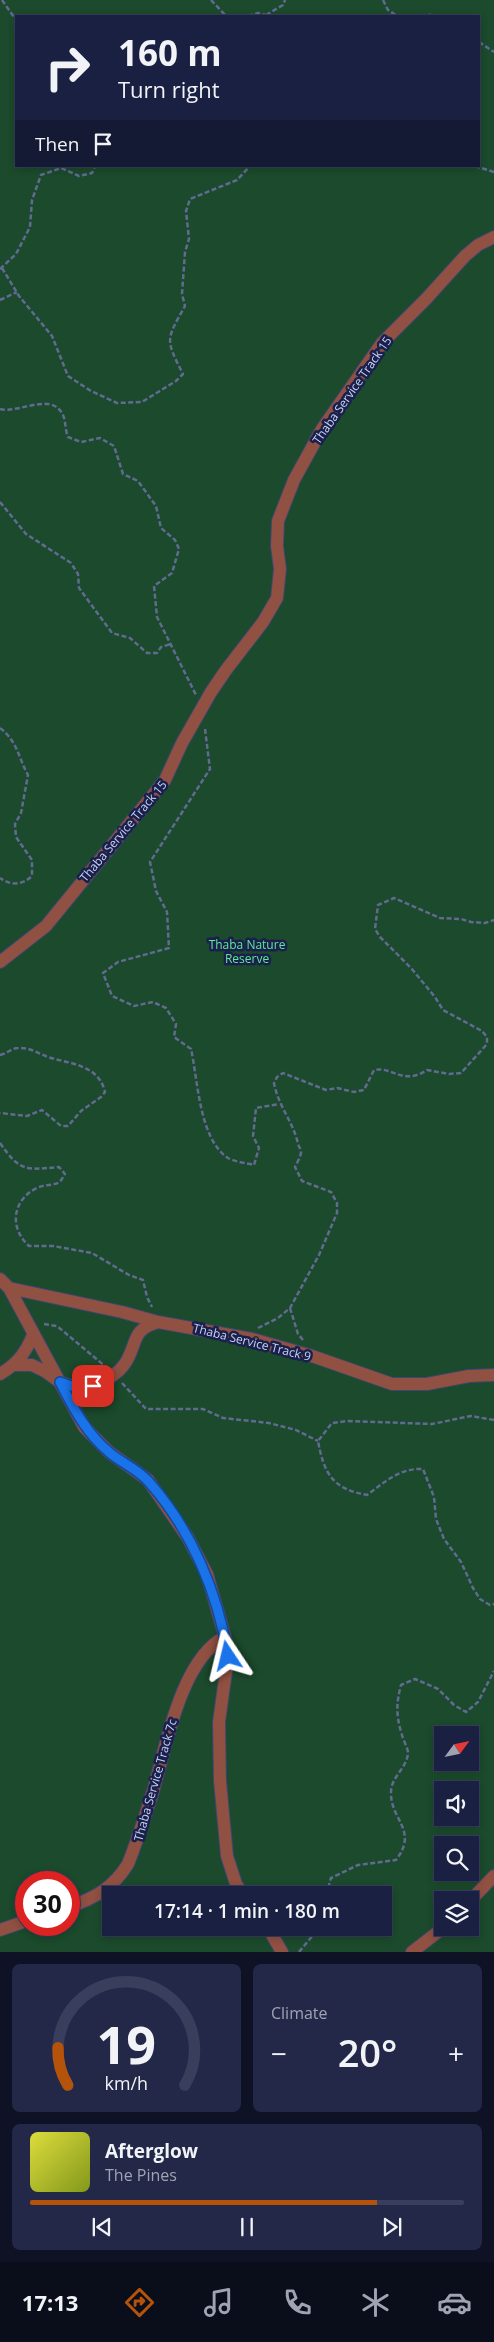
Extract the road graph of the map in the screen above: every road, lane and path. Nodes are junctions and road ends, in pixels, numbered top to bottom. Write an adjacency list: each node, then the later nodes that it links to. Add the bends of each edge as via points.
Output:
1 (2, 0): 10 (path)
2 (211, 0): 5 (path)
3 (286, 0): 8 (path)
4 (383, 0): 9 (path, via 388,10)
5 (225, 15)
6 (251, 15): 7 (path)
7 (263, 15)
8 (268, 15)
9 (396, 15)
10 (15, 19)
11 (480, 43): 12 (path)
12 (494, 52)
13 (95, 167): 18 (path, via 92,173 79,176 61,168 41,174 32,200 30,227 16,254)
14 (249, 167): 19 (path, via 236,180 190,199 186,211 189,239 182,294 185,306 171,333 169,349 183,374 142,402 117,403 68,376 52,336)
15 (478, 167): 16 (path)
16 (494, 172)
17 (494, 237): 24 (street, Thaba Service Track 15, via 465,256 382,343 322,429 294,480 278,521 280,569 277,598)
18 (1, 268): 19 (path)
19 (17, 292): 20 (path)
20 (0, 300)
21 (0, 409): 23 (path, via 19,409 34,404 54,406 63,415 68,437 81,442 100,438 114,446 123,474 138,482 156,506 161,528 175,540 179,549 172,573 154,586 157,617)
22 (0, 502): 23 (path, via 26,534 71,563 78,574 79,588 112,632 130,638 147,653 157,653 161,646)
23 (171, 644): 24 (path)
24 (202, 709): 28 (street, Thaba Service Track 15, via 165,780 46,926); 30 (path, via 210,769 150,862 156,891 167,912 169,948 118,962 103,973 112,996 134,1006 153,1002 166,1008 176,1024 174,1037 191,1049 201,1113 216,1144 228,1158 254,1165 259,1148 253,1136 256,1108)
25 (0, 728): 26 (path, via 16,744 28,775 21,814 15,824 16,837 32,860 32,876 25,883 16,884)
26 (0, 878)
27 (494, 920): 30 (path, via 485,923 440,918 394,898 378,905 376,910 374,929 380,938 411,968 443,1010 482,1031 487,1038 488,1044 470,1067 462,1073 427,1070 418,1076 374,1070 364,1090 354,1092 337,1088 326,1090 283,1073 274,1083)
28 (0, 962)
29 (0, 1055): 31 (path, via 19,1047 77,1063 95,1075 105,1092 80,1111 68,1126 61,1126 42,1110 28,1116)
30 (279, 1104): 34 (path, via 298,1136 301,1152 295,1167 297,1173 302,1181 331,1192 337,1203 334,1224)
31 (0, 1113)
32 (0, 1143): 36 (path, via 10,1158 26,1169 59,1168 65,1174 60,1182 32,1190 22,1202 16,1211 15,1222 20,1238 29,1246 92,1252 143,1280)
33 (4, 1284): 35 (street); 36 (street, Thaba Service Track 9)
34 (290, 1308): 38 (path, via 278,1318); 39 (path, via 298,1334)
35 (24, 1320): 37 (street); 42 (path, via 57,1326)
36 (158, 1322): 38 (street, Thaba Service Track 9); 42 (street, via 137,1334 126,1362)
37 (33, 1335): 40 (street); 44 (street)
38 (240, 1337): 39 (street, Thaba Service Track 9)
39 (320, 1359): 43 (street, Thaba Service Track 9, via 392,1384 427,1384)
40 (16, 1365): 41 (street); 44 (street, via 32,1365)
41 (0, 1374)
42 (114, 1374): 44 (street, via 83,1390); 46 (path, via 146,1409 203,1409 223,1418 269,1423 296,1430)
43 (494, 1375)
44 (60, 1382): 48 (street, via 84,1427 109,1452 148,1480 179,1524 207,1574)
45 (494, 1420): 46 (path, via 471,1416 432,1424 347,1421 332,1423)
46 (318, 1441): 47 (path, via 329,1475 336,1484 354,1492 367,1495 408,1468 423,1469 444,1539 461,1562 480,1598)
47 (494, 1604)
48 (225, 1637): 51 (street, via 228,1656 219,1722 220,1781 227,1856); 54 (street, Thaba Service Track 7c, via 208,1648 193,1669 175,1711 154,1788 128,1864 121,1876 100,1895)
49 (494, 1671): 52 (path, via 478,1702 466,1712 438,1689 415,1679 401,1685 396,1717 408,1753 394,1778 391,1791 405,1831 404,1849 396,1860 358,1865 331,1878)
50 (494, 1876): 53 (street)
51 (237, 1886)
52 (329, 1886)
53 (479, 1892)
54 (80, 1903)
55 (15, 1925): 56 (street)
56 (0, 1930)
57 (434, 1935): 62 (street)
58 (273, 1936): 60 (street)
59 (312, 1936): 61 (path)
60 (282, 1952)
61 (299, 1952)
62 (412, 1952)

